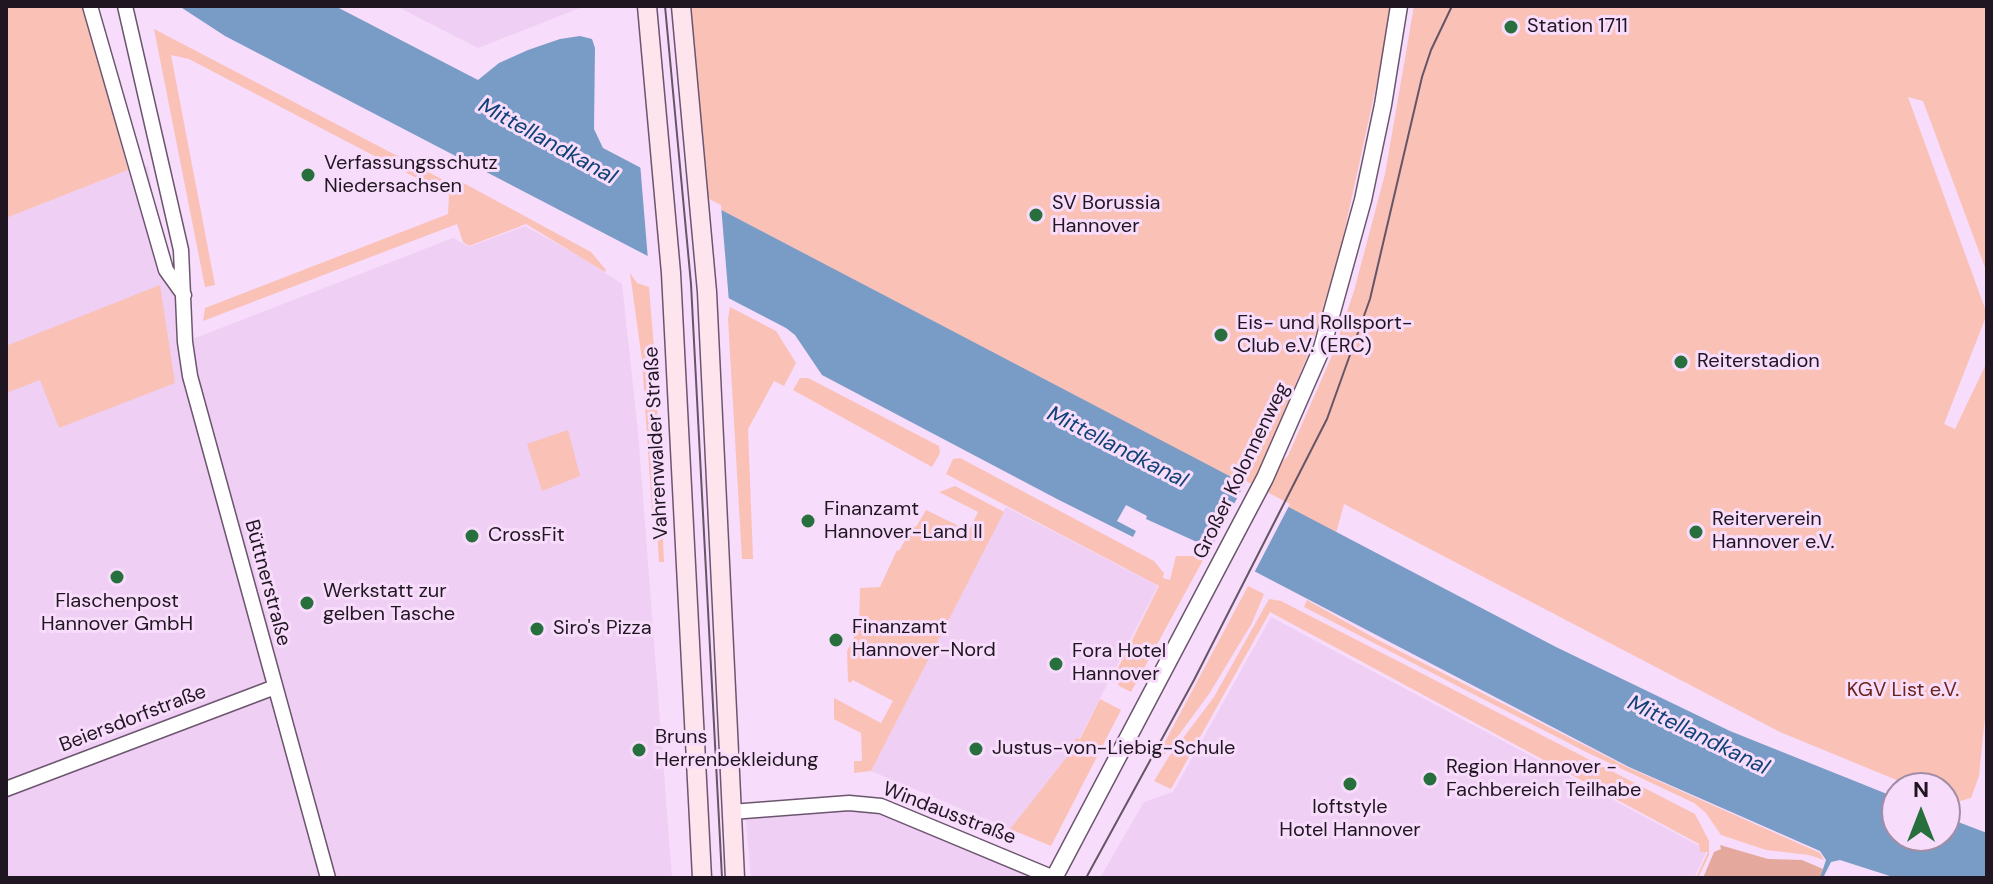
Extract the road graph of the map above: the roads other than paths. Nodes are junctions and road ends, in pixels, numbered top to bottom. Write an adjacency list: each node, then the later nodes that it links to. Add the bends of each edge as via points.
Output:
1 (90, 6): 6 (street, via 166,270)
2 (125, 6): 6 (street, Büttnerstraße, via 181,250)
3 (647, 6): 11 (main road, Vahrenwalder Straße, via 671,273)
4 (681, 6): 9 (main road, via 707,292)
5 (1399, 6): 13 (street, Großer Kolonnenweg, via 1378,132 1322,348 1265,478)
6 (184, 295): 7 (street, Büttnerstraße, via 190,376)
7 (275, 687): 8 (street, Beiersdorfstraße); 10 (street, Büttnerstraße)
8 (6, 789)
9 (731, 812): 12 (main road); 13 (street, Windausstraße, via 849,803 881,806)
10 (328, 878)
11 (702, 878)
12 (735, 878)
13 (1054, 878)

